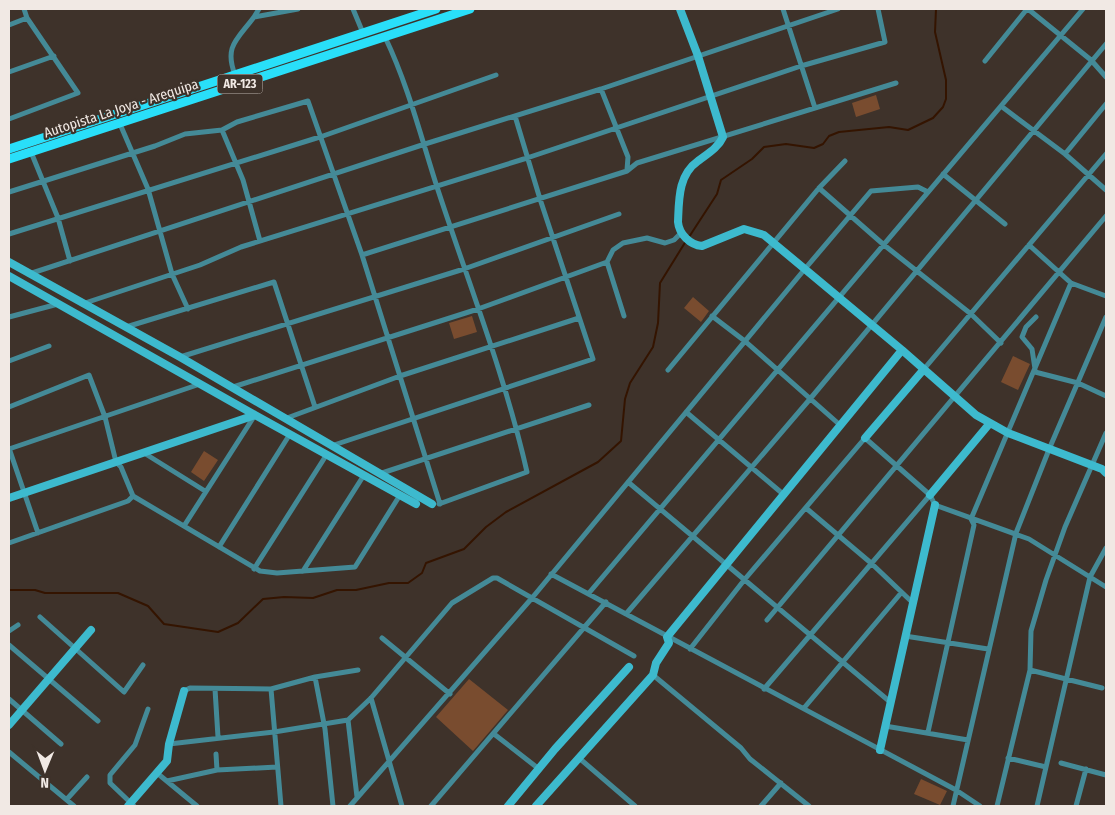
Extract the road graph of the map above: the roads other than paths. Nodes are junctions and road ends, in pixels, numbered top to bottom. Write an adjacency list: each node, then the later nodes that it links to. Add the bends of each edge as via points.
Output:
1 (24, 9): 14 (street)
2 (259, 9): 13 (street)
3 (298, 9): 13 (street)
4 (353, 9): 17 (street)
5 (436, 9): 17 (main road, Autopista La Joya - Arequipa / AR-123)
6 (470, 9): 19 (main road, Autopista La Joya - Arequipa / AR-123)
7 (680, 9): 22 (street)
8 (783, 9): 16 (street)
9 (838, 9): 16 (street)
10 (878, 9): 25 (street, via 886,42)
11 (1028, 9): 18 (street); 24 (street)
12 (1082, 9): 18 (street)
13 (254, 17): 27 (street, via 230,50 230,63)
14 (27, 18): 15 (street); 21 (street)
15 (9, 24)
16 (788, 24): 22 (street); 25 (street)
17 (363, 33): 27 (main road, Autopista La Joya - Arequipa / AR-123)
18 (1061, 35): 23 (street); 35 (street)
19 (385, 37): 33 (street); 39 (main road, Autopista La Joya - Arequipa / AR-123)
20 (1106, 44): 23 (street)
21 (54, 56): 26 (street); 38 (street, via 78,93)
22 (698, 56): 31 (street); 32 (street)
23 (1091, 60): 29 (street); 42 (street)
24 (985, 61)
25 (801, 66): 32 (street); 36 (street)
26 (9, 72)
27 (235, 75): 46 (main road, Autopista La Joya - Arequipa / AR-123)
28 (496, 75): 33 (street)
29 (1106, 77)
30 (896, 84): 36 (street)
31 (602, 89): 37 (street); 40 (street)
32 (710, 96): 40 (street); 44 (street)
33 (412, 103): 43 (street); 45 (street)
34 (1106, 104): 49 (street)
35 (1001, 106): 42 (street); 57 (street)
36 (815, 108): 44 (street)
37 (514, 116): 45 (street); 51 (street)
38 (9, 119)
39 (120, 124): 47 (main road, Autopista La Joya - Arequipa / AR-123); 48 (street)
40 (618, 129): 51 (street); 55 (street, via 628,157)
41 (222, 130): 43 (street, via 237,122 308,101); 48 (street, via 193,132); 54 (street)
42 (1033, 132): 49 (street); 68 (street)
43 (323, 136): 54 (street); 56 (street)
44 (723, 136): 55 (street, via 637,164); 77 (street, via 683,179 678,210)
45 (424, 144): 56 (street); 60 (street)
46 (9, 149)
47 (31, 152): 52 (main road, Autopista La Joya - Arequipa / AR-123); 59 (street)
48 (132, 152): 59 (street); 62 (street)
49 (1065, 154): 58 (street)
50 (1106, 154): 58 (street)
51 (527, 158): 60 (street); 66 (street)
52 (9, 159)
53 (844, 161): 61 (street)
54 (236, 163): 62 (street); 67 (street)
55 (627, 171): 66 (street)
56 (335, 174): 67 (street); 69 (street)
57 (943, 174): 65 (street); 68 (street)
58 (1089, 176): 63 (street); 83 (street)
59 (42, 181): 64 (street); 73 (street)
60 (437, 187): 69 (street); 75 (street)
61 (819, 188): 71 (street); 81 (street)
62 (148, 189): 73 (street); 76 (street)
63 (1106, 190)
64 (9, 192)
65 (928, 192): 71 (street, via 918,187 871,192); 82 (street)
66 (540, 199): 75 (street); 79 (street)
67 (247, 202): 76 (street); 80 (street)
68 (974, 202): 74 (street); 90 (street)
69 (348, 213): 80 (street); 84 (street)
70 (619, 214): 79 (street)
71 (851, 215): 82 (street); 89 (street)
72 (1106, 216): 91 (street)
73 (58, 218): 78 (street); 85 (street)
74 (1004, 224)
75 (451, 227): 84 (street); 88 (street)
76 (159, 233): 85 (street); 93 (street)
77 (681, 233): 81 (street, via 698,246 744,229); 87 (street, via 665,243 647,238 623,243 613,250)
78 (9, 234)
79 (553, 238): 88 (street); 95 (street)
80 (260, 241): 93 (street)
81 (774, 242): 89 (street); 106 (street)
82 (884, 244): 90 (street); 99 (street)
83 (1029, 245): 91 (street); 104 (street)
84 (362, 255): 97 (street)
85 (70, 261): 92 (street)
86 (9, 262): 92 (street)
87 (607, 262): 95 (street); 105 (street)
88 (464, 269): 97 (street); 103 (street)
89 (804, 270): 99 (street); 115 (street)
90 (916, 271): 104 (street); 112 (street)
91 (1061, 272): 96 (street); 116 (street)
92 (29, 274): 101 (street)
93 (172, 274): 101 (street); 102 (street)
94 (9, 276): 100 (street)
95 (567, 276): 103 (street); 110 (street)
96 (1071, 283): 98 (street); 126 (street)
97 (374, 296): 111 (street); 114 (street)
98 (1106, 296)
99 (838, 298): 112 (street); 125 (street)
100 (58, 304): 107 (street); 128 (street)
101 (82, 304): 113 (street)
102 (188, 309): 111 (street, via 274,282); 113 (street)
103 (478, 309): 114 (street); 118 (street)
104 (971, 314): 116 (street); 123 (street)
105 (624, 316)
106 (712, 316): 115 (street); 124 (street)
107 (9, 317)
108 (1036, 317): 126 (street, via 1022,336 1032,349)
109 (1106, 317): 129 (street)
110 (580, 318): 118 (street); 131 (street, via 593,359)
111 (288, 322): 120 (street); 122 (street)
112 (871, 325): 119 (street); 134 (street)
113 (125, 328): 120 (street)
114 (387, 339): 122 (street); 127 (street)
115 (746, 342): 125 (street); 138 (street)
116 (1002, 343): 133 (street)
117 (49, 346): 121 (street)
118 (492, 346): 127 (street); 131 (street)
119 (902, 350): 123 (street); 144 (street)
120 (180, 357): 130 (street)
121 (9, 361)
122 (300, 366): 130 (street); 137 (street)
123 (924, 369): 133 (street); 150 (street)
124 (668, 370)
125 (778, 370): 134 (street); 149 (street)
126 (1035, 372): 129 (street); 146 (street)
127 (400, 376): 137 (street); 142 (street)
128 (200, 384): 139 (street); 140 (street)
129 (1078, 384): 132 (street); 152 (street)
130 (233, 387): 141 (street)
131 (504, 387): 142 (street); 145 (street)
132 (1106, 396)
133 (956, 398): 143 (street, via 976,416); 158 (street)
134 (810, 399): 144 (street); 159 (street)
135 (589, 405): 145 (street)
136 (9, 406): 140 (street, via 89,375)
137 (315, 407): 141 (street)
138 (686, 412): 149 (street); 164 (street)
139 (255, 414): 147 (street); 154 (street); 165 (street)
140 (105, 417): 153 (street); 157 (street)
141 (287, 418): 151 (street)
142 (413, 418): 151 (street); 156 (street)
143 (990, 423): 146 (street); 170 (street)
144 (840, 425): 167 (street)
145 (517, 430): 156 (street); 174 (street, via 527,472)
146 (1008, 433): 152 (street); 178 (street)
147 (290, 434): 155 (street); 185 (street)
148 (1106, 434): 160 (street)
149 (719, 438): 159 (street); 177 (street)
150 (865, 438): 158 (street); 176 (street)
151 (334, 445): 162 (street)
152 (1050, 447): 160 (street); 181 (street)
153 (9, 449): 166 (street)
154 (144, 453): 157 (street); 165 (street)
155 (327, 454): 163 (street); 190 (street)
156 (426, 458): 162 (street); 174 (street)
157 (116, 462): 166 (street); 169 (street)
158 (896, 466): 170 (street); 182 (street)
159 (752, 467): 167 (street); 183 (street)
160 (1092, 467): 161 (street); 187 (street)
161 (1105, 471)
162 (382, 473): 173 (street)
163 (364, 474): 168 (street); 191 (street)
164 (628, 482): 177 (street); 192 (street)
165 (205, 491): 179 (street)
166 (23, 492): 171 (street); 180 (street)
167 (783, 494): 189 (street)
168 (400, 495): 172 (street); 191 (street, via 355,567)
169 (133, 496): 179 (street); 180 (street, via 128,501)
170 (930, 496): 175 (street); 188 (street)
171 (9, 498)
172 (416, 504): 173 (street)
173 (432, 504): 174 (street)
174 (440, 504)
175 (935, 505): 178 (street); 200 (street)
176 (806, 508): 182 (street); 194 (street)
177 (660, 509): 183 (street); 196 (street)
178 (971, 519): 181 (street); 213 (street, via 974,525)
179 (184, 526): 185 (street)
180 (38, 533): 184 (street)
181 (1016, 533): 187 (street); 215 (street)
182 (838, 536): 188 (street); 201 (street)
183 (693, 537): 189 (street); 202 (street)
184 (9, 543)
185 (219, 547): 190 (street)
186 (1106, 548): 193 (street)
187 (1055, 555): 193 (street); 224 (street, via 1032,631)
188 (871, 563): 197 (street); 209 (street)
189 (725, 564): 194 (street); 211 (street)
190 (254, 569): 191 (street, via 277,573)
191 (303, 571)
192 (551, 574): 196 (street); 198 (street)
193 (1090, 577): 195 (street); 228 (street)
194 (746, 580): 201 (street); 217 (street)
195 (1106, 587)
196 (589, 593): 199 (street)
197 (901, 593): 200 (street); 220 (street)
198 (532, 598): 206 (street); 219 (street, via 493,578 452,603); 234 (street)
199 (606, 602): 202 (street); 206 (street)
200 (912, 603): 210 (street)
201 (778, 607): 204 (street); 209 (street)
202 (626, 614): 211 (street)
203 (40, 617): 216 (street)
204 (767, 620)
205 (18, 625): 208 (street)
206 (583, 628): 218 (street); 248 (street)
207 (91, 630): 216 (street)
208 (9, 632)
209 (811, 634): 220 (street); 232 (street)
210 (904, 636): 213 (street); 237 (street)
211 (667, 637): 217 (street); 225 (street, via 669,643 656,663)
212 (382, 638): 219 (street)
213 (948, 642): 215 (street); 247 (street)
214 (9, 645): 227 (street)
215 (988, 648): 250 (street)
216 (75, 649): 221 (street, via 124,692); 227 (street)
217 (690, 650): 232 (street)
218 (634, 656)
219 (406, 658): 234 (street); 235 (street)
220 (844, 660): 237 (street); 238 (street)
221 (143, 665)
222 (629, 667): 262 (street)
223 (358, 670): 226 (street)
224 (1030, 670): 228 (street); 257 (street)
225 (653, 675): 256 (street); 269 (street)
226 (315, 677): 231 (street); 244 (street)
227 (49, 680): 240 (street); 242 (street)
228 (1066, 680): 229 (street); 261 (street)
229 (1102, 688)
230 (215, 689): 231 (street); 233 (street, via 190,688); 249 (street)
231 (271, 689): 246 (street)
232 (764, 689): 238 (street)
233 (184, 692): 252 (street)
234 (450, 694): 258 (street)
235 (371, 698): 241 (street); 258 (street)
236 (9, 700): 240 (street)
237 (889, 701): 245 (street)
238 (804, 708): 253 (street)
239 (148, 709): 273 (street, via 135,745 110,775 110,783)
240 (22, 710): 243 (street); 251 (street)
241 (348, 720): 244 (street); 271 (street)
242 (98, 721)
243 (9, 725)
244 (324, 725): 246 (street); 277 (street)
245 (885, 726): 247 (street); 253 (street)
246 (274, 732): 249 (street); 260 (street)
247 (928, 732): 250 (street)
248 (494, 734): 262 (street); 280 (street)
249 (218, 737): 252 (street)
250 (968, 740): 270 (street)
251 (61, 744)
252 (169, 744): 265 (street, via 167,761)
253 (880, 750): 270 (street)
254 (9, 752): 272 (street)
255 (216, 754): 263 (street)
256 (579, 758): 282 (street); 283 (street)
257 (1008, 758): 261 (street); 288 (street)
258 (390, 762): 271 (street); 279 (street)
259 (1061, 763): 264 (street)
260 (277, 767): 263 (street); 276 (street)
261 (1046, 767): 289 (street)
262 (539, 769): 281 (street)
263 (216, 770): 268 (street)
264 (1086, 770): 266 (street); 290 (street)
265 (157, 773): 268 (street); 273 (street)
266 (1106, 774)
267 (87, 777): 272 (street)
268 (167, 781): 275 (street)
269 (781, 784): 284 (street); 285 (street)
270 (956, 790): 286 (street); 287 (street)
271 (357, 797): 278 (street)
272 (67, 799): 274 (street)
273 (131, 805)
274 (74, 806)
275 (197, 806)
276 (281, 806)
277 (333, 806)
278 (350, 806)
279 (402, 806)
280 (431, 806)
281 (508, 806)
282 (536, 806)
283 (635, 806)
284 (761, 806)
285 (809, 806)
286 (954, 806)
287 (980, 806)
288 (997, 806)
289 (1037, 806)
290 (1076, 806)

